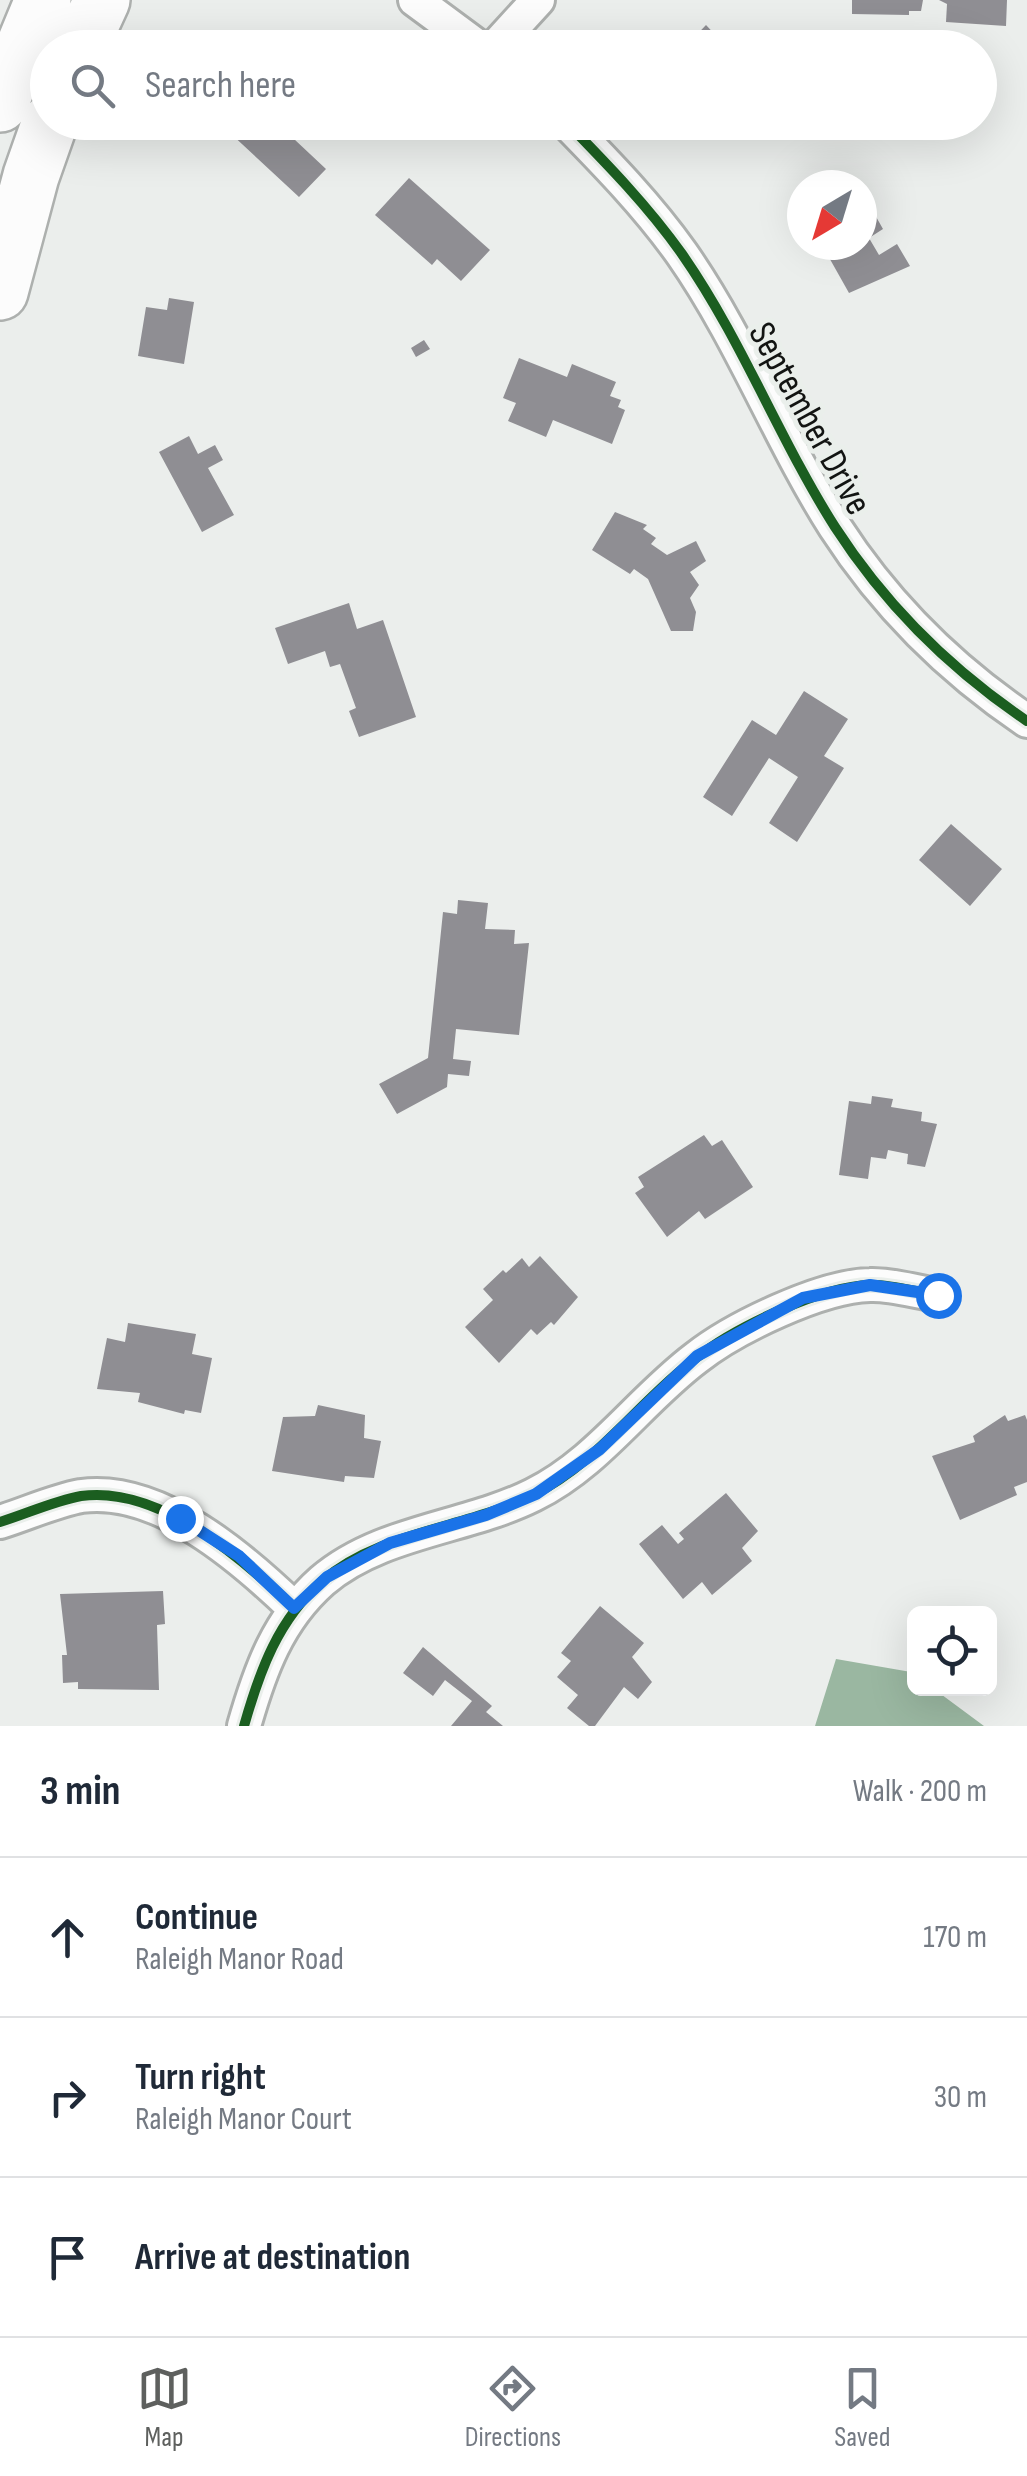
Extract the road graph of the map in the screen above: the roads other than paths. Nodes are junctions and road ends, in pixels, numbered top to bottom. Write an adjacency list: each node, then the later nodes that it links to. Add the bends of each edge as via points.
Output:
1 (43, 0): 5 (highway)
2 (102, 0): 6 (highway)
3 (415, 0): 7 (street)
4 (538, 0): 8 (street)
5 (31, 30)
6 (88, 30)
7 (456, 30)
8 (510, 30)
9 (30, 31): 10 (highway)
10 (0, 104)
11 (37, 140): 13 (highway)
12 (583, 140): 15 (street, September Drive, via 682,254 862,565 922,638)
13 (15, 172): 14 (highway)
14 (0, 292)
15 (1027, 721)
16 (938, 1295): 18 (street, via 870,1285 803,1298 697,1356 600,1449 536,1494 390,1543 327,1577)
17 (0, 1522): 18 (street, via 82,1496 118,1498 194,1528 239,1556)
18 (294, 1608): 19 (street, via 260,1669)
19 (244, 1726)

